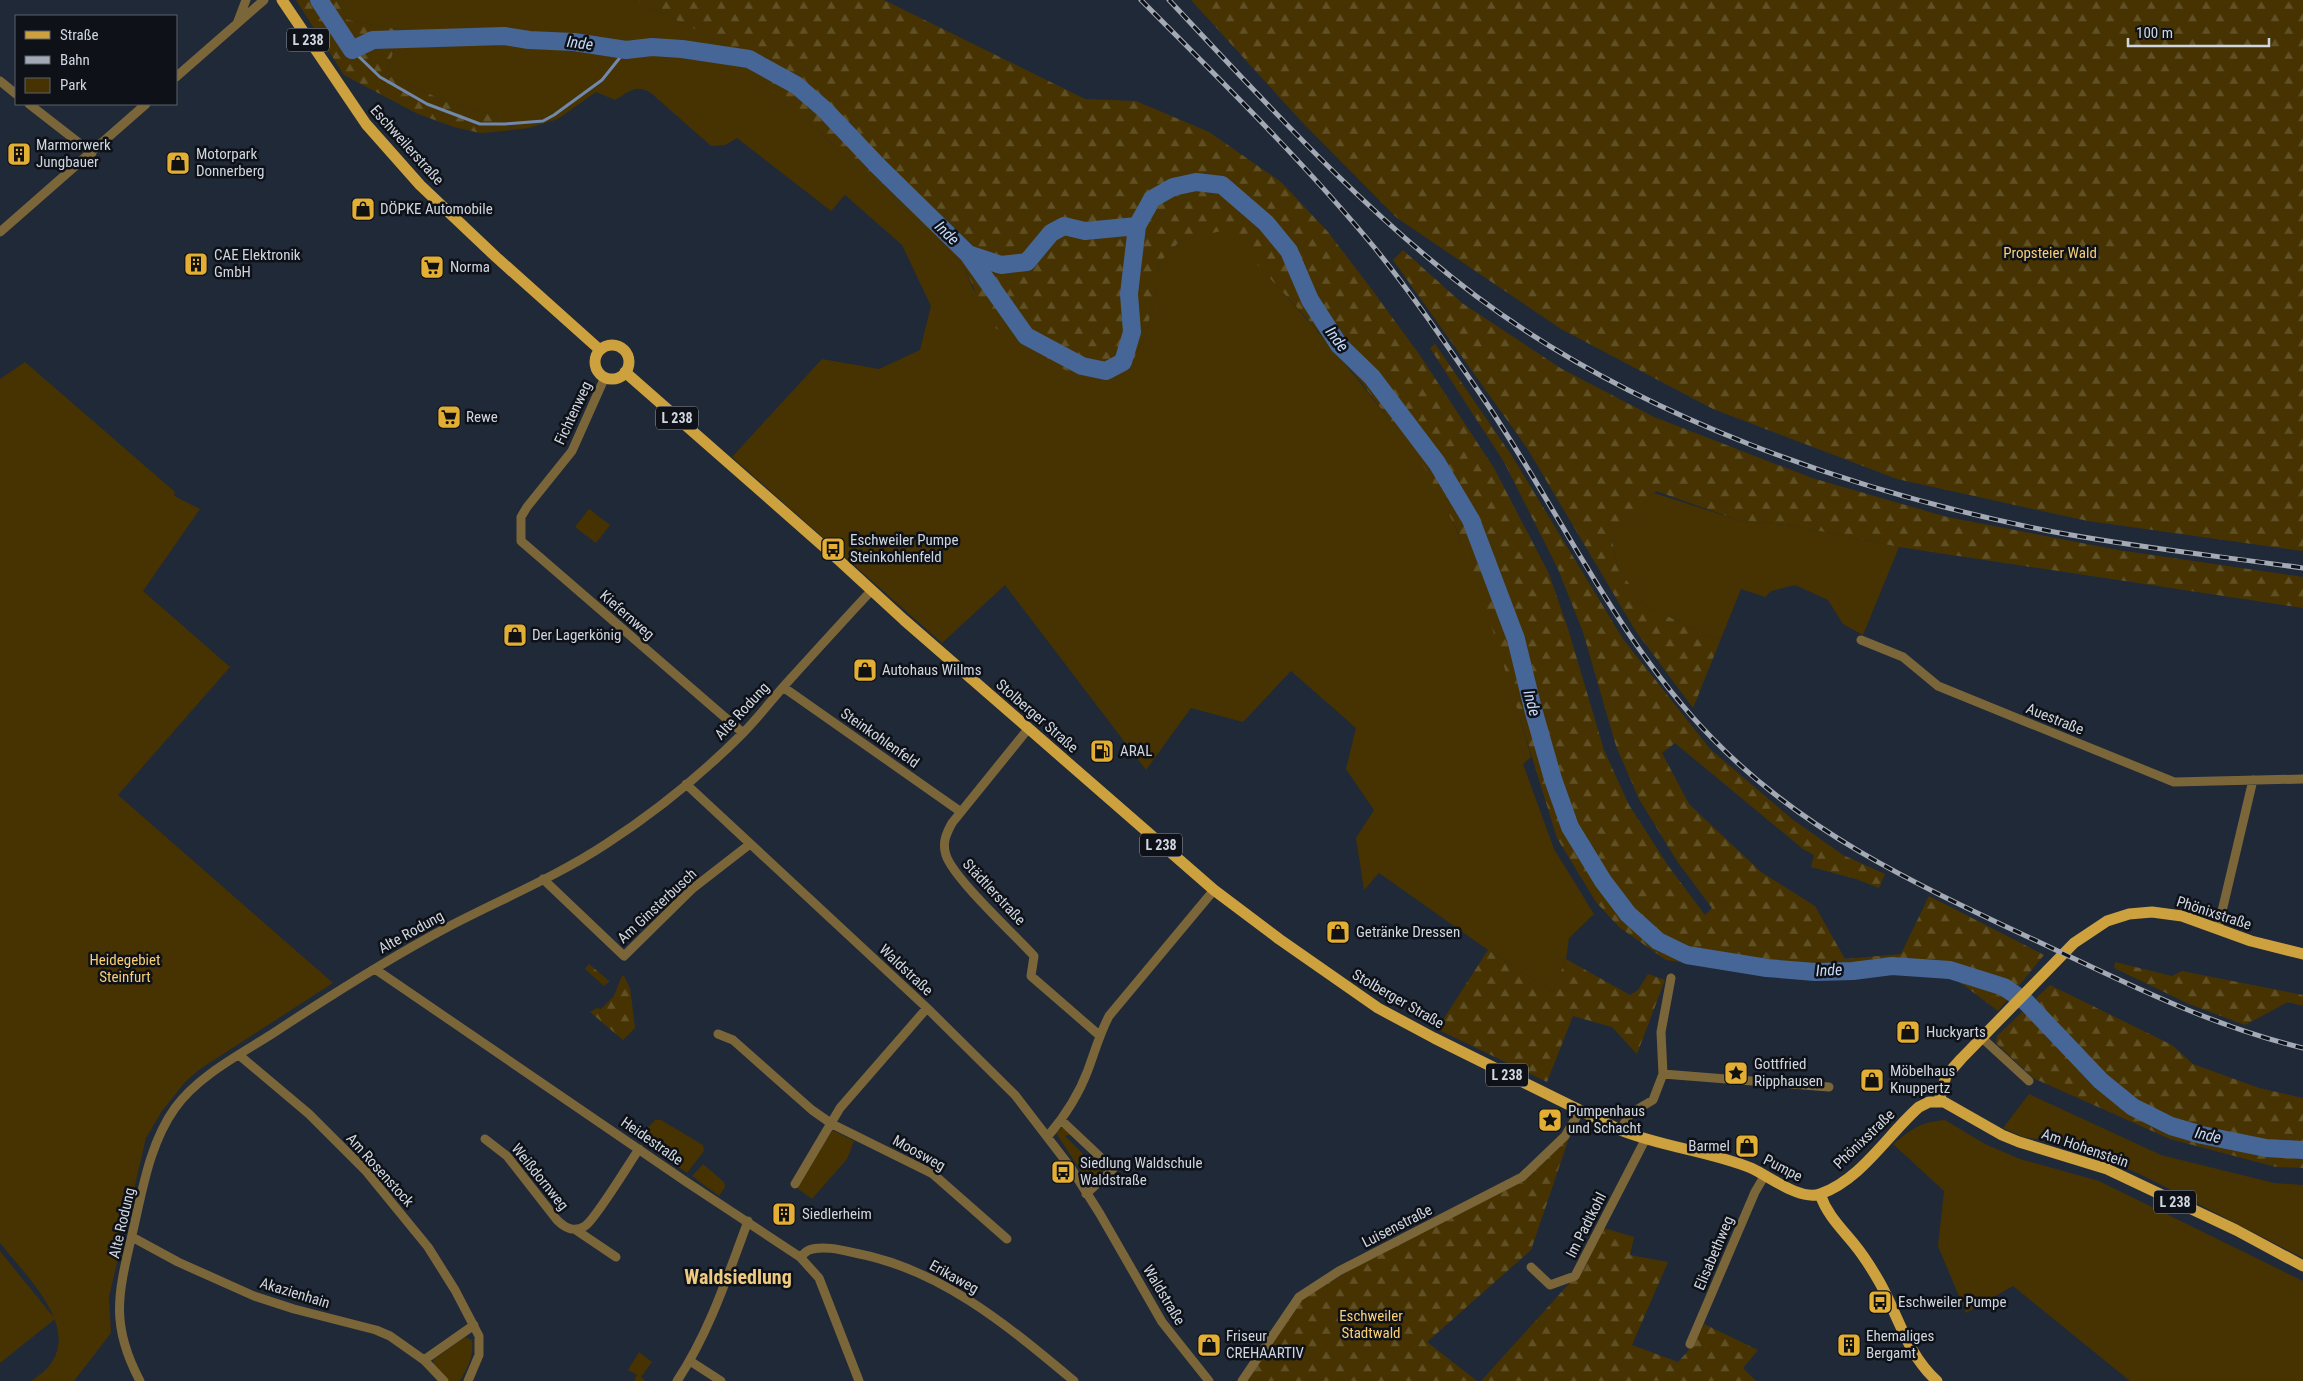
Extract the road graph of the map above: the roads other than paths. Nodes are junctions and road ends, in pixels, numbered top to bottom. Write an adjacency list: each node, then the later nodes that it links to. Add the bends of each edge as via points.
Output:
1 (246, 0): 4 (street)
2 (264, 0): 4 (street)
3 (282, 0): 12 (main road, Eschweilerstraße / L 238, via 366,124 420,185)
4 (237, 23): 5 (street)
5 (178, 75)
6 (0, 81): 7 (street)
7 (15, 93)
8 (30, 105): 10 (street)
9 (145, 105): 10 (street)
10 (92, 153): 11 (street)
11 (0, 232)
12 (600, 350): 13 (main road, via 611,345 621,348 629,362); 14 (main road, via 596,364)
13 (625, 372): 14 (main road, via 618,378); 16 (main road, Stolberger Straße / L 238)
14 (605, 377): 15 (street, Fichtenweg, via 572,451)
15 (527, 507): 20 (street, Kiefernweg, via 521,517 521,541)
16 (871, 591): 18 (street, Alte Rodung); 19 (main road, Stolberger Straße / L 238)
17 (1861, 640): 22 (street, Auestraße, via 1904,657 1938,686 2174,782)
18 (783, 687): 20 (street, Alte Rodung); 24 (street, Steinkohlenfeld)
19 (1028, 729): 24 (street, Städtlerstraße); 27 (main road, Stolberger Straße / L 238)
20 (742, 733): 23 (street, Alte Rodung)
21 (2303, 779): 22 (street, Auestraße)
22 (2253, 780): 28 (street)
23 (686, 784): 25 (street, Waldstraße); 26 (street, Alte Rodung, via 652,813 606,844)
24 (961, 812): 34 (street, Städtlerstraße, via 945,837 948,862 1034,956 1031,976)
25 (750, 844): 26 (street, Am Ginsterbusch, via 692,889 624,956); 32 (street, Waldstraße)
26 (543, 879): 30 (street, Alte Rodung, via 449,926)
27 (1214, 890): 34 (street, via 1109,1016); 41 (main road, Stolberger Straße / L 238, via 1361,997 1434,1038)
28 (2218, 928): 29 (main road, Phönixstraße); 35 (main road, Phönixstraße, via 2182,916 2152,912 2129,914 2107,921 2074,943)
29 (2303, 954)
30 (375, 969): 36 (street, Alte Rodung); 48 (street, Heidestraße)
31 (1671, 978): 37 (street, via 1661,1032)
32 (927, 1008): 43 (street, via 840,1108); 45 (street, Waldstraße, via 1014,1095)
33 (718, 1034): 43 (street, Moosweg, via 733,1040)
34 (1099, 1035): 42 (street, via 1078,1093)
35 (1982, 1038): 38 (street); 40 (main road, Phönixstraße, via 1946,1076)
36 (239, 1055): 55 (street, Alte Rodung, via 209,1075 175,1108 155,1149); 61 (street, Am Rosenstock, via 309,1114 365,1170 428,1246)
37 (1663, 1074): 39 (street); 44 (street, via 1653,1100 1631,1113)
38 (2029, 1081)
39 (1829, 1087)
40 (1938, 1101): 52 (main road, Phönixstraße, via 1919,1107 1868,1161); 59 (main road, Am Hohenstein / L 238, via 2019,1142 2107,1169 2236,1230)
41 (1580, 1111): 44 (main road, Pumpe / L 238); 73 (street, Luisenstraße, via 1565,1136 1522,1177 1347,1267 1298,1297)
42 (1061, 1120): 45 (street); 51 (street, via 1113,1169)
43 (832, 1124): 50 (street); 56 (street, Moosweg, via 934,1174)
44 (1620, 1130): 47 (main road, Pumpe / L 238)
45 (1048, 1136): 51 (street, Waldstraße)
46 (485, 1139): 54 (street, Weißdornweg, via 506,1156 557,1220 566,1228)
47 (1645, 1140): 49 (main road, Pumpe / L 238, via 1727,1161); 60 (street, Im Padtkohl, via 1575,1276 1550,1285)
48 (639, 1148): 53 (street, Heidestraße, via 718,1204); 54 (street, via 589,1223)
49 (1765, 1175): 52 (main road, Pumpe / L 238, via 1801,1194); 62 (street, Elisabethweg)
50 (795, 1184)
51 (1086, 1194): 72 (street, Waldstraße, via 1162,1322)
52 (1820, 1194): 74 (main road, via 1828,1213 1880,1283 1913,1353)
53 (748, 1221): 58 (street, Heidestraße); 64 (street)
54 (576, 1230): 57 (street, Weißdornweg)
55 (132, 1237): 63 (street, Akazienhain, via 254,1296 376,1330); 65 (street, Alte Rodung, via 120,1296 120,1328 130,1362)
56 (1007, 1239)
57 (616, 1257)
58 (800, 1257): 70 (street, Heidestraße, via 819,1278); 71 (street, Erikaweg, via 809,1250 840,1250 878,1258 928,1277 1010,1328)
59 (2303, 1266)
60 (1531, 1267)
61 (474, 1325): 63 (street); 67 (street, Am Rosenstock, via 479,1336 479,1355)
62 (1690, 1344)
63 (424, 1360): 66 (street, Akazienhain)
64 (690, 1361): 68 (street); 69 (street)
65 (140, 1381)
66 (444, 1381)
67 (468, 1381)
68 (677, 1381)
69 (721, 1381)
70 (859, 1381)
71 (1074, 1381)
72 (1209, 1381)
73 (1242, 1381)
74 (1937, 1381)

